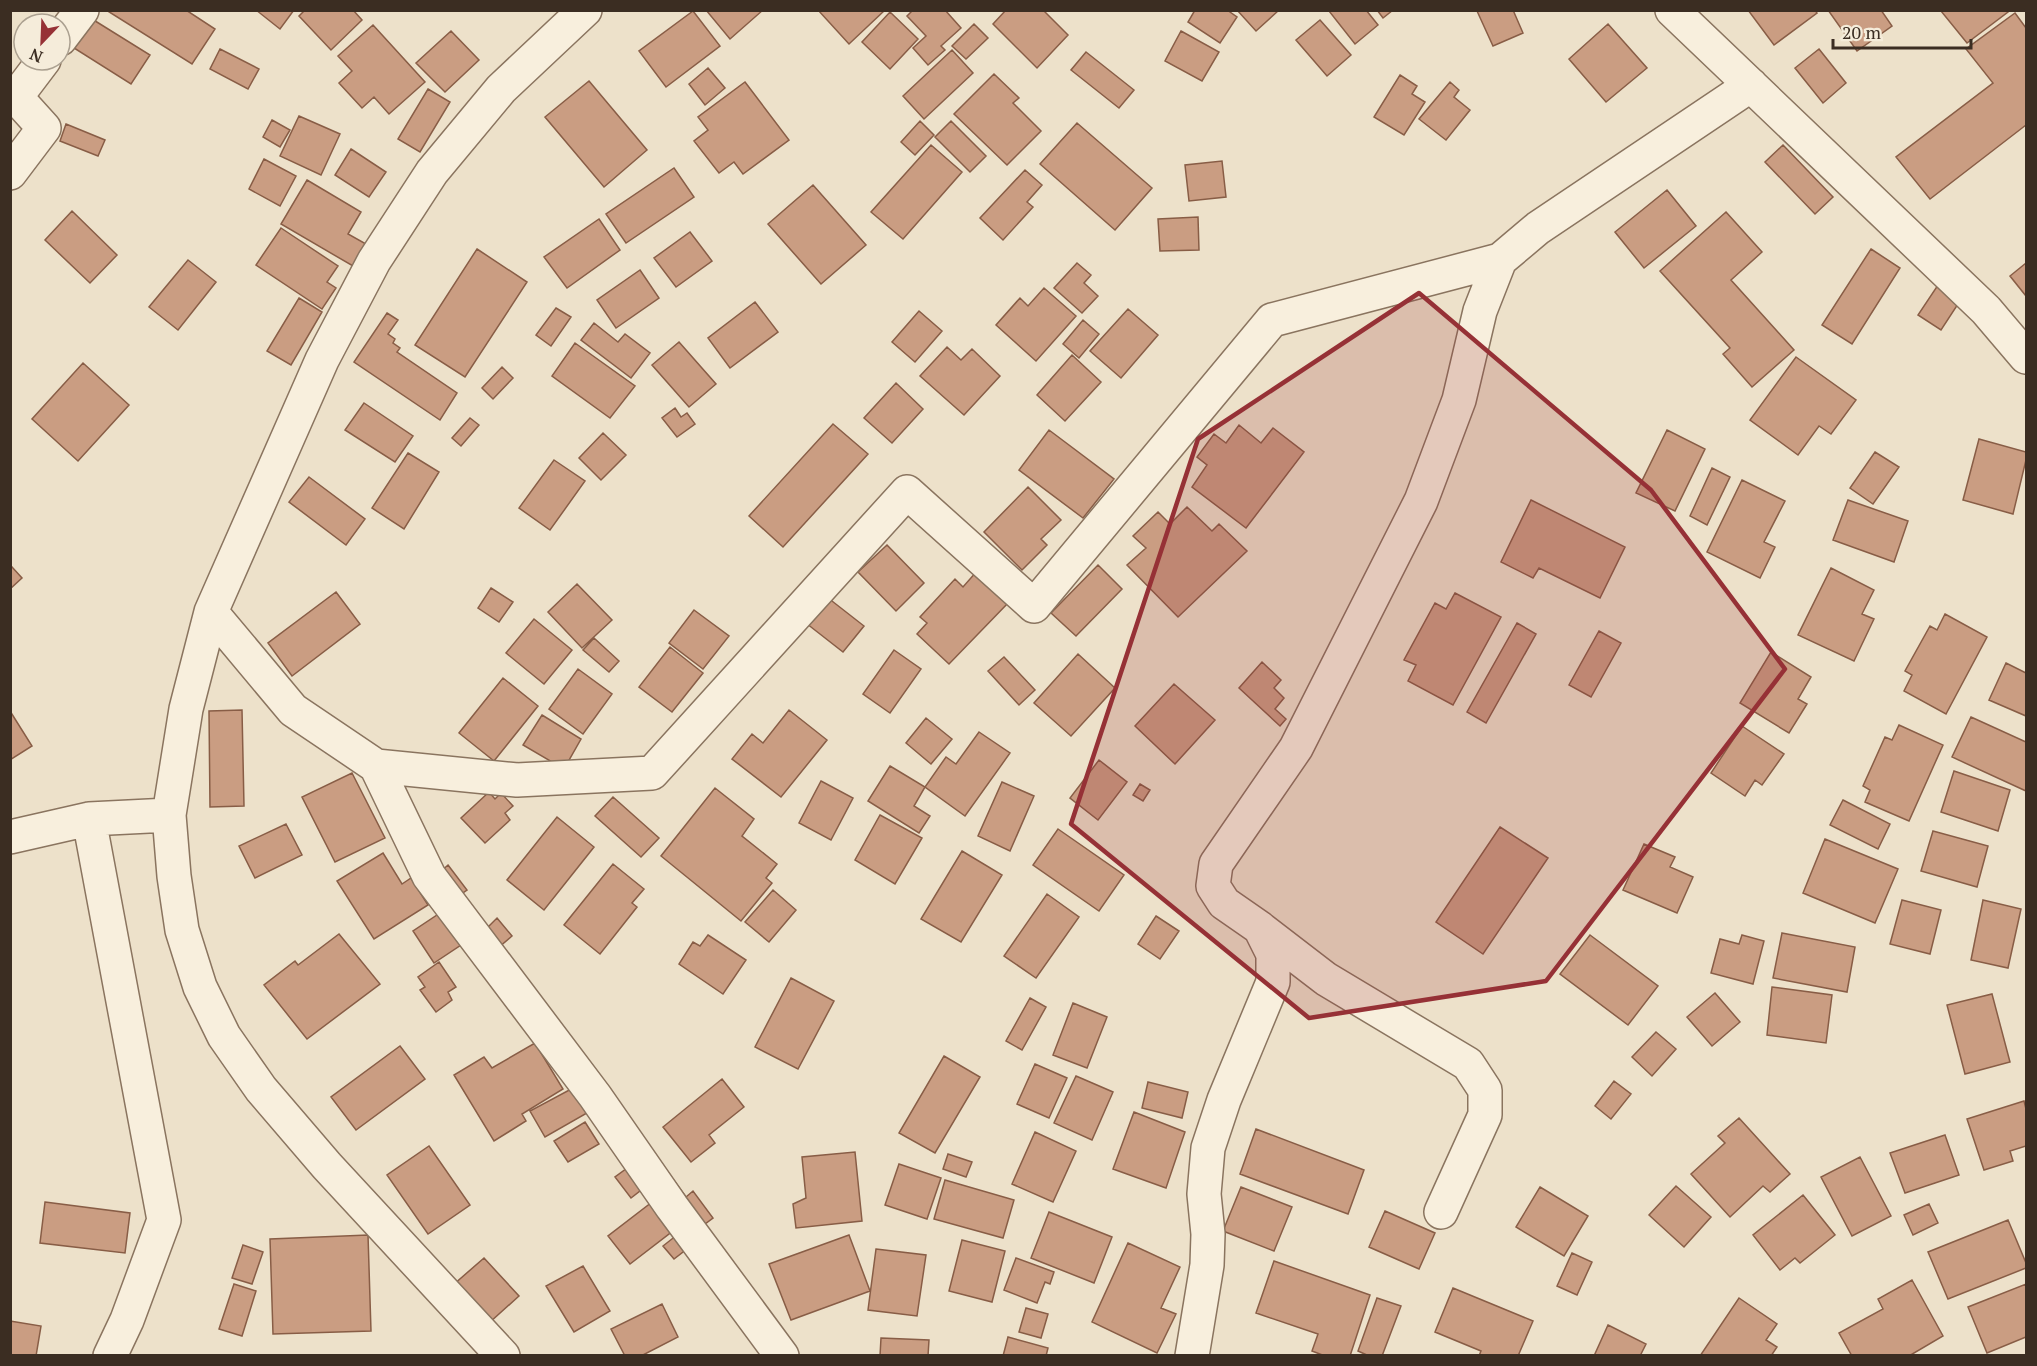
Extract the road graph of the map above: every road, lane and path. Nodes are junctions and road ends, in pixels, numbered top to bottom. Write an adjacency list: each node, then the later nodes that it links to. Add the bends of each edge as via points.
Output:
1 (82, 10): 4 (street)
2 (585, 10): 10 (street, via 501,89 432,172 374,261 322,360)
3 (1672, 10): 6 (street)
4 (72, 23)
5 (35, 72): 7 (street, via 15,97 44,128)
6 (1751, 85): 8 (street, via 1538,228); 9 (street, via 1986,310)
7 (10, 172)
8 (1500, 260): 11 (street, via 1272,320 1034,606 907,492 652,773 517,780); 15 (street, via 1480,311 1459,400 1421,501 1296,748 1216,864 1214,885 1224,903)
9 (2026, 357)
10 (211, 612): 11 (street, via 293,710); 12 (street, via 186,709)
11 (376, 766): 19 (street, via 429,876 596,1096)
12 (170, 815): 13 (street); 18 (street, via 182,930 200,987 224,1036 261,1089 327,1166)
13 (89, 819): 14 (street); 17 (street, via 164,1220)
14 (10, 837)
15 (1260, 928): 16 (street, via 1326,979 1468,1064 1485,1090 1485,1115); 20 (street, via 1273,954 1273,982 1208,1148 1204,1194 1207,1265)
16 (1441, 1212)
17 (110, 1356)
18 (503, 1356)
19 (782, 1356)
20 (1192, 1356)

